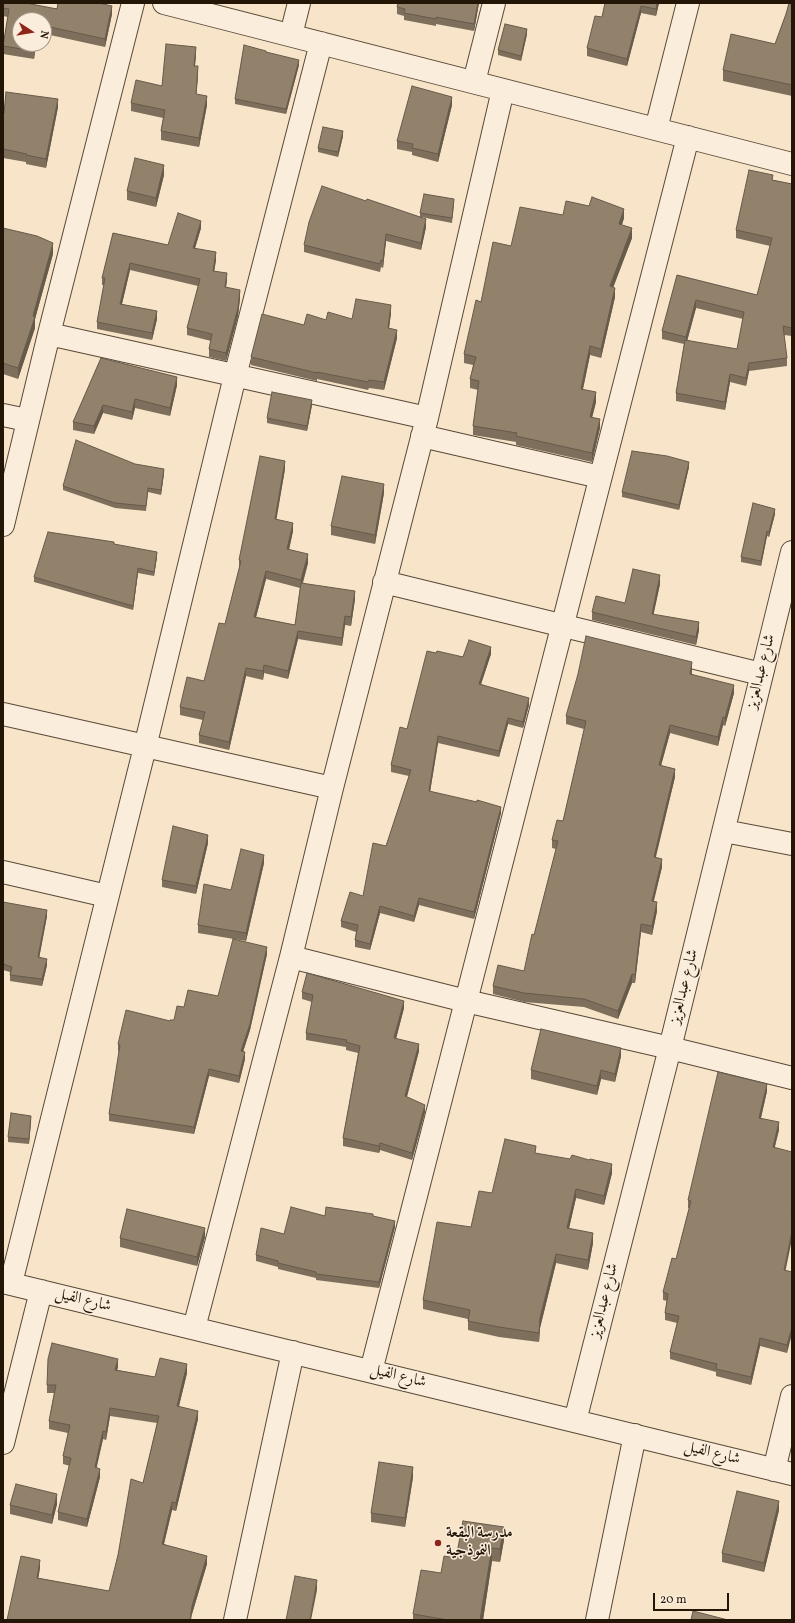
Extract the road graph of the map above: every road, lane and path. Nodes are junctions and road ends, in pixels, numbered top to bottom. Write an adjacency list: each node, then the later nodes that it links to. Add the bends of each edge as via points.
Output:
1 (133, 3): 13 (street)
2 (299, 3): 6 (street)
3 (494, 3): 8 (street)
4 (688, 3): 10 (street)
5 (171, 4): 6 (street)
6 (291, 35): 7 (street)
7 (320, 43): 8 (street); 14 (street)
8 (474, 82): 9 (street)
9 (503, 90): 10 (street); 17 (street)
10 (656, 129): 11 (street)
11 (688, 137): 12 (street); 18 (street)
12 (792, 164)
13 (49, 334): 14 (street); 16 (street)
14 (235, 376): 17 (street); 25 (street)
15 (3, 415): 16 (street)
16 (27, 420): 19 (street)
17 (425, 427): 18 (street); 21 (street)
18 (600, 476): 22 (street)
19 (3, 525)
20 (792, 552): 23 (street, شارع عبدالعزيز)
21 (384, 582): 22 (street); 26 (street)
22 (561, 625): 23 (street); 32 (street)
23 (761, 674): 27 (street, شارع عبدالعزيز)
24 (3, 714): 25 (street)
25 (145, 747): 26 (street); 30 (street)
26 (332, 788): 31 (street)
27 (724, 831): 28 (street); 33 (street, شارع عبدالعزيز)
28 (792, 844)
29 (3, 872): 30 (street)
30 (107, 896): 35 (street)
31 (291, 957): 32 (street); 37 (street)
32 (466, 1001): 33 (street); 39 (street)
33 (670, 1048): 34 (street); 41 (street, شارع عبدالعزيز)
34 (792, 1078)
35 (7, 1283): 36 (street, شارع الفيل)
36 (41, 1291): 37 (street, شارع الفيل); 43 (street)
37 (194, 1328): 38 (street, شارع الفيل)
38 (293, 1352): 39 (street, شارع الفيل); 45 (street)
39 (371, 1371): 41 (street, شارع الفيل)
40 (792, 1396): 44 (street)
41 (574, 1421): 42 (street, شارع الفيل)
42 (635, 1436): 44 (street, شارع الفيل); 46 (street)
43 (3, 1443)
44 (783, 1472)
45 (235, 1620)
46 (597, 1620)

